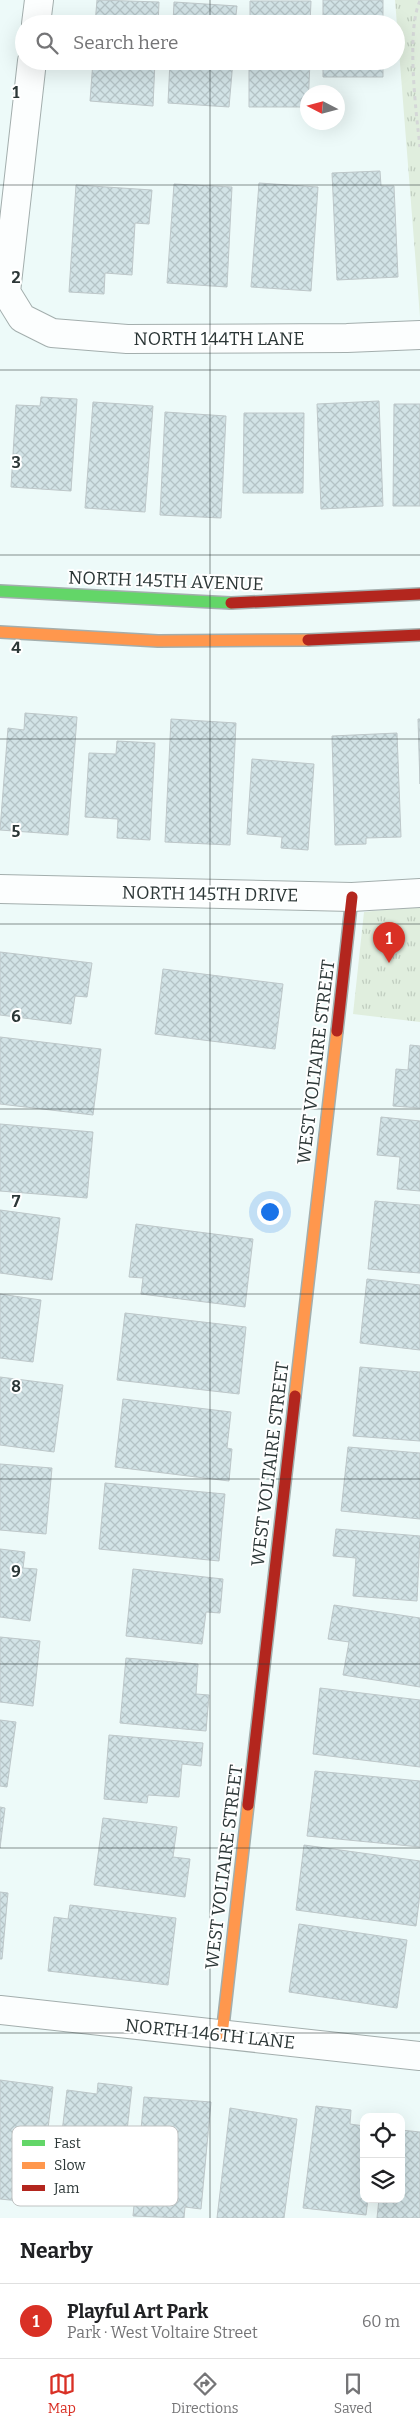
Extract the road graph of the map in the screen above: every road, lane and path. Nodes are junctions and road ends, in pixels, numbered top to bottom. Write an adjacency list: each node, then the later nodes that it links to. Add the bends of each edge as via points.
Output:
1 (39, 0): 3 (street)
2 (420, 1): 5 (path, via 414,28 414,66)
3 (37, 15)
4 (31, 70): 6 (street, NORTH 144TH LANE, via 6,292 22,318 52,333 127,339)
5 (420, 147)
6 (420, 335)
7 (0, 591): 8 (street, NORTH 145TH AVENUE, via 219,604)
8 (420, 594)
9 (0, 632): 10 (street, via 171,642 269,643)
10 (420, 635)
11 (0, 889): 13 (street, NORTH 145TH DRIVE)
12 (420, 893): 13 (street, NORTH 145TH DRIVE)
13 (352, 897): 15 (street, WEST VOLTAIRE STREET)
14 (0, 2010): 15 (street, NORTH 146TH LANE)
15 (222, 2035): 16 (street, NORTH 146TH LANE)
16 (420, 2056)

